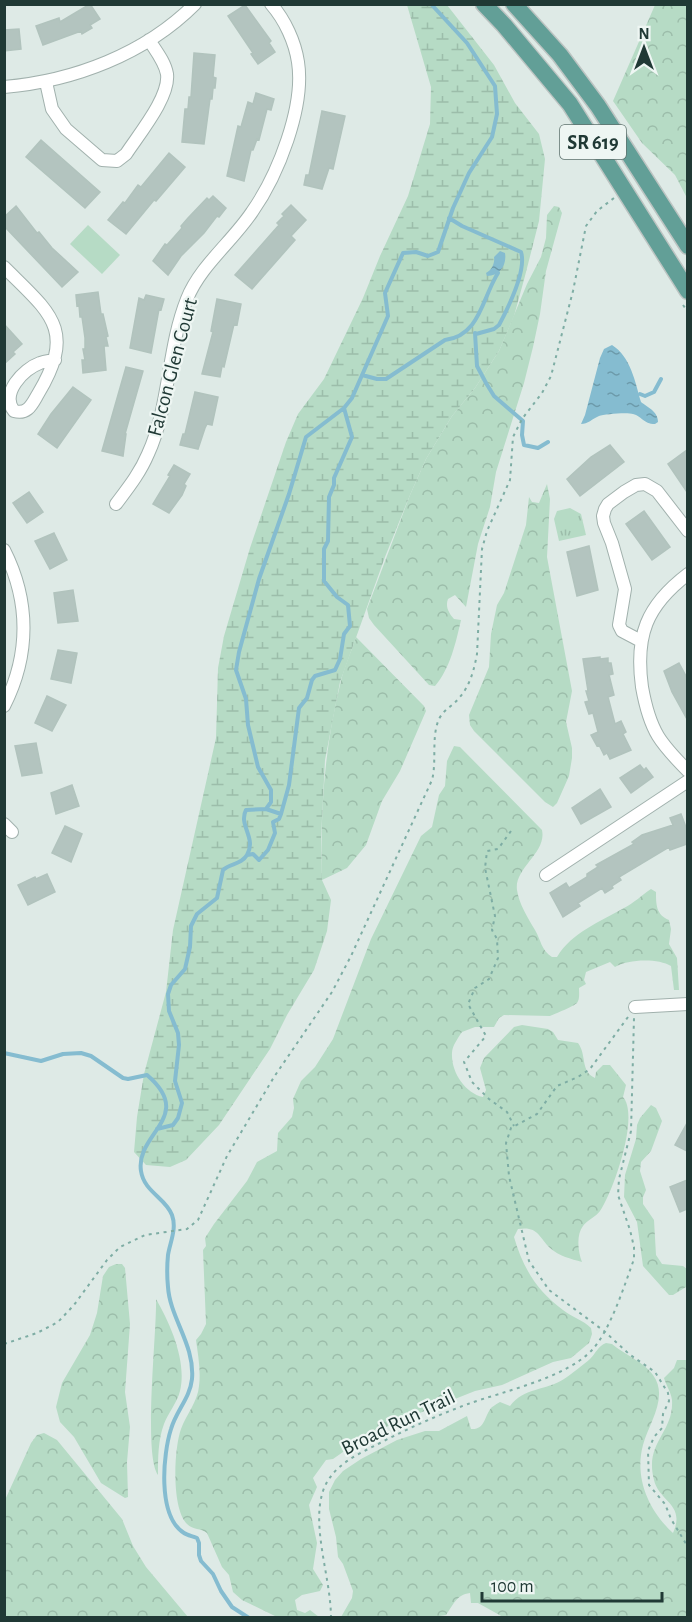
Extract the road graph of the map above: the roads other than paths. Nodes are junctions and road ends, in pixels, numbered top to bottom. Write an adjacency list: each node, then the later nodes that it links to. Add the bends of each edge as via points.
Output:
1 (195, 4): 5 (street)
2 (271, 4): 12 (street, Falcon Glen Court, via 286,27 298,63 291,126 279,161 253,212 199,277 189,295 178,327 153,442 140,472)
3 (484, 4): 10 (main road, SR 619, via 570,104)
4 (514, 4): 8 (main road, SR 619, via 561,56 598,106)
5 (149, 40): 6 (street, via 88,70); 6 (street, via 163,62 165,93 126,154 117,161 102,160 62,125 52,109)
6 (46, 82): 7 (street)
7 (4, 87)
8 (687, 246)
9 (4, 267): 11 (street, via 46,309 57,332)
10 (687, 291)
11 (55, 360)
12 (116, 504)
13 (687, 531): 16 (street, via 657,490 645,484 624,492 605,510 604,523 625,589 619,625 622,631)
14 (4, 550): 17 (street, via 19,586 25,624 19,669)
15 (687, 574): 16 (street, via 656,605)
16 (641, 641): 18 (street, via 641,676 650,721 664,746)
17 (4, 706)
18 (687, 771)
19 (687, 781): 20 (street)
20 (546, 875)
21 (687, 1004): 22 (street)
22 (635, 1007)

